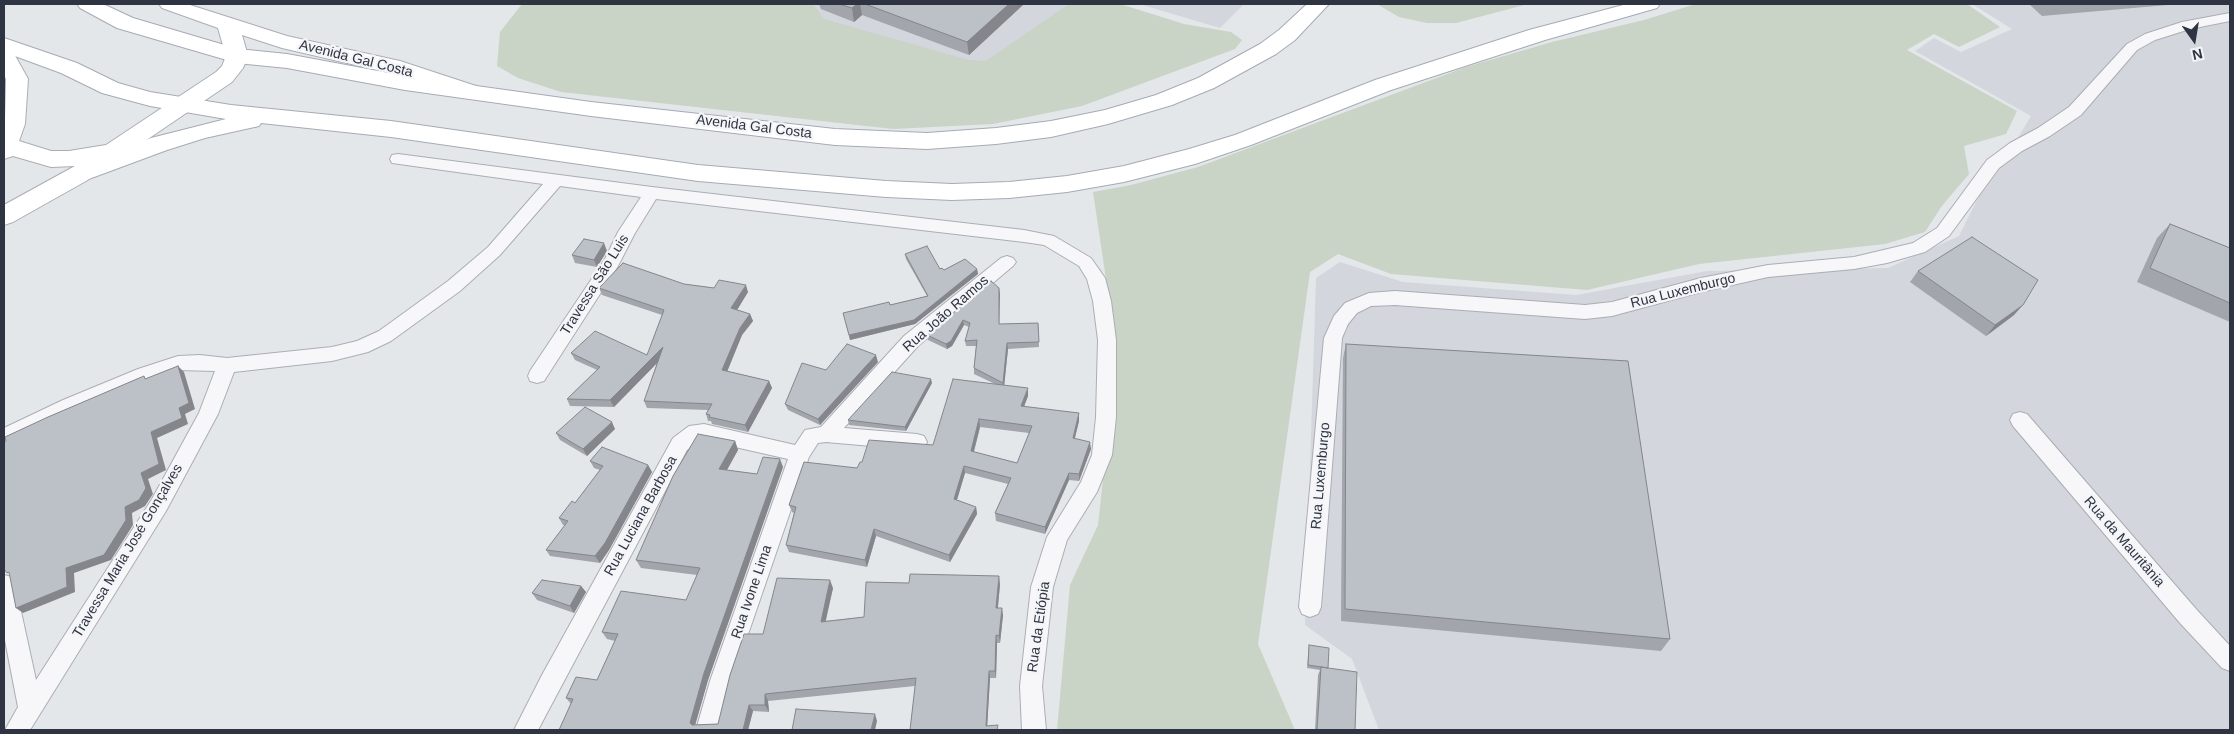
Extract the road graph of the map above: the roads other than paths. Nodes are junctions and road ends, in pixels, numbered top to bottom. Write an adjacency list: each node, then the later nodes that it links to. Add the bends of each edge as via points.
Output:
1 (87, 4): 9 (main road, via 125,23)
2 (169, 4): 6 (main road, Avenida Gal Costa)
3 (1319, 4): 10 (main road, Avenida Gal Costa, via 1268,49 1206,83 1172,97 1108,117 996,136 927,140 835,137)
4 (1650, 4): 13 (main road, via 1537,35 1384,86 1195,156 1124,174 1008,190 886,189 708,174 391,128)
5 (2230, 17): 30 (street, Rua Luxemburgo, via 2187,25 2150,37 2132,47 2075,111 1993,164 1943,232 1919,248 1854,263 1768,271 1612,309 1585,312 1395,298 1369,300 1351,308 1340,321 1333,338)
6 (228, 25): 9 (main road); 10 (main road, Avenida Gal Costa, via 392,66)
7 (4, 45): 11 (main road, via 69,68 110,88)
8 (4, 55): 12 (main road, via 17,79)
9 (237, 56): 10 (main road, via 288,61); 11 (main road, via 224,77)
10 (471, 92)
11 (182, 104): 13 (main road); 14 (main road)
12 (10, 106): 15 (main road)
13 (277, 117): 17 (main road, via 202,131)
14 (117, 147): 15 (main road, via 69,159 51,159); 17 (main road)
15 (5, 148)
16 (398, 159): 18 (street)
17 (78, 175): 20 (main road)
18 (557, 180): 19 (street); 22 (street, via 494,251 454,286 385,336 361,347 332,354)
19 (652, 193): 23 (street, Travessa São Luis, via 612,262); 36 (street, Rua da Etiópia, via 1016,234 1048,240 1085,262 1096,278 1107,340 1102,455 1090,486 1057,537 1042,587 1031,686)
20 (4, 216)
21 (1006, 262): 25 (street, Rua João Ramos, via 911,341)
22 (227, 364): 26 (street, via 178,363 70,404); 32 (street, Travessa Maria José Gonçalves, via 208,414 159,505)
23 (537, 376)
24 (2020, 420): 31 (street, Rua da Mauritânia)
25 (826, 434): 27 (street); 28 (street, via 812,436)
26 (4, 437)
27 (916, 442)
28 (800, 454): 34 (street, Rua Luciana Barbosa, via 704,432 696,432 680,444); 35 (street, Rua Ivone Lima, via 724,672)
29 (4, 584): 32 (street)
30 (1310, 607)
31 (2230, 661)
32 (30, 708): 33 (street, Travessa Maria José Gonçalves)
33 (17, 730)
34 (526, 730)
35 (708, 730)
36 (1034, 730)

